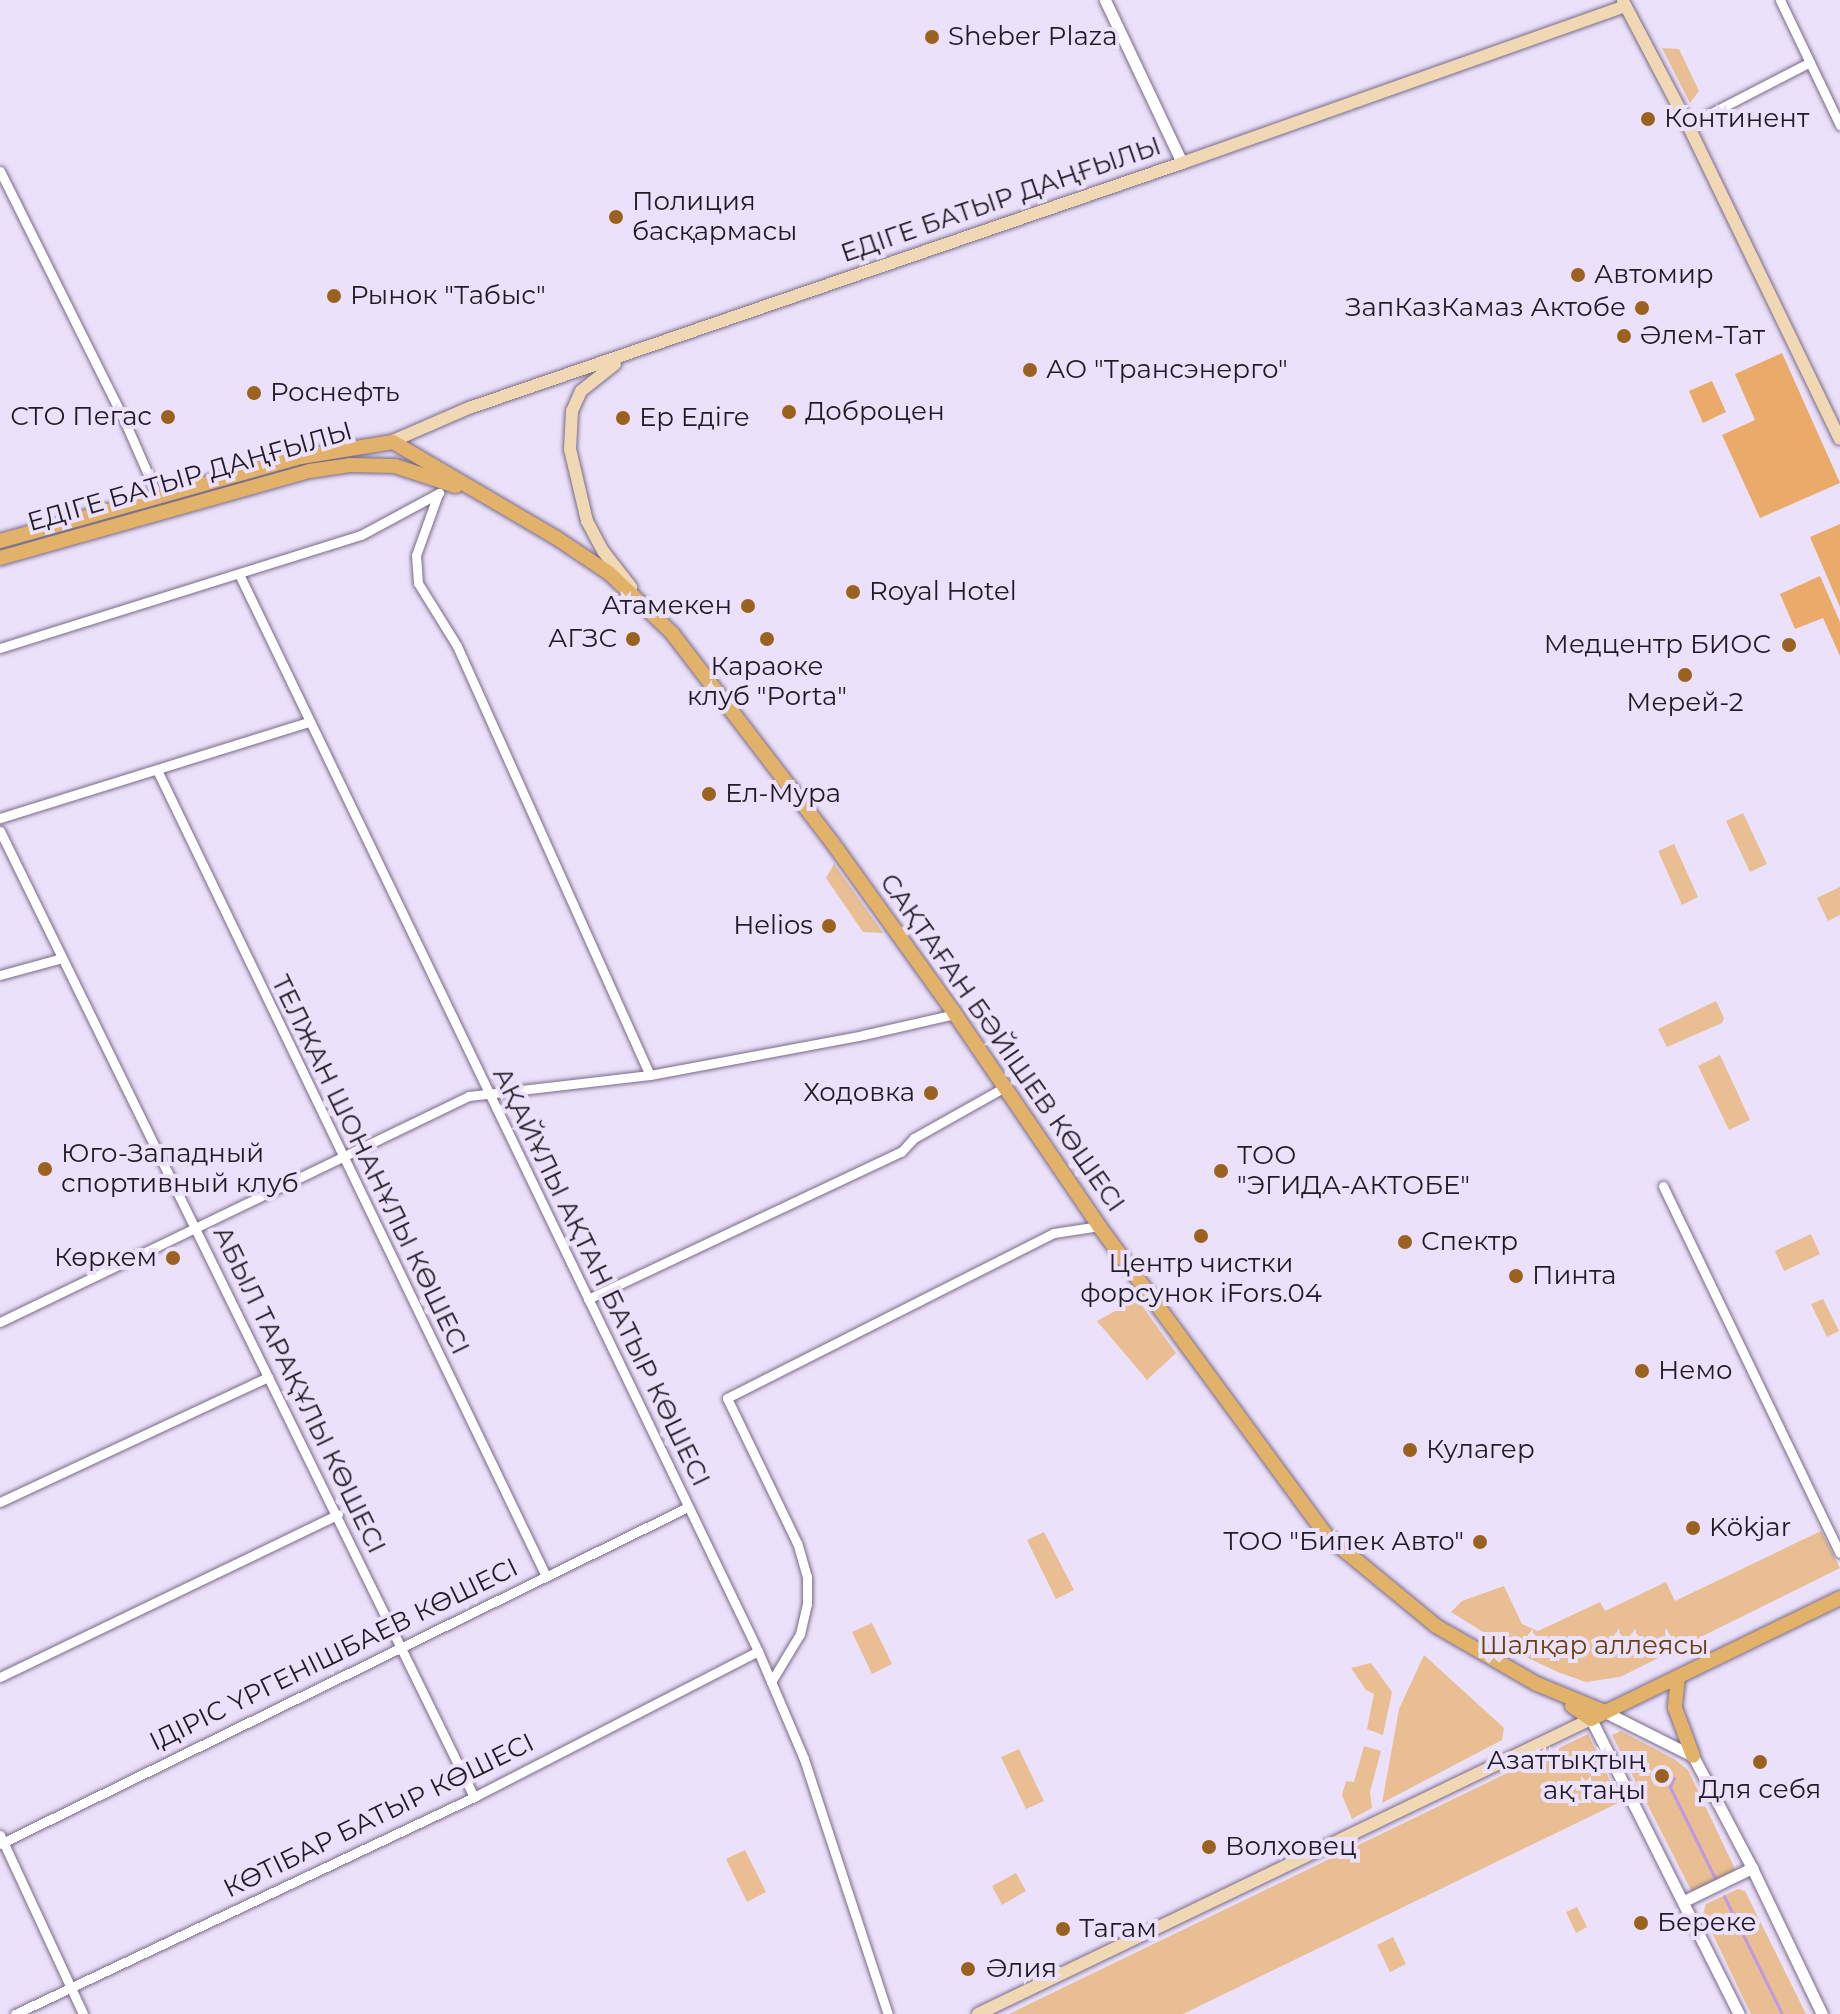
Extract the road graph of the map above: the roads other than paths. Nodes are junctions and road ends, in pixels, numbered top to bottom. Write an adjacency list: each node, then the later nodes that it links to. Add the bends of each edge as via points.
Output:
1 (1105, 0): 7 (street)
2 (1780, 0): 4 (street)
3 (1628, 2): 5 (main road); 7 (main road, ЕДІГЕ БАТЫР ДАҢҒЫЛЫ)
4 (1810, 62): 5 (street); 6 (street)
5 (1688, 125): 10 (main road)
6 (1840, 125)
7 (1182, 163): 9 (main road, ЕДІГЕ БАТЫР ДАҢҒЫЛЫ)
8 (0, 171): 16 (street)
9 (635, 352): 11 (main road, ЕДІГЕ БАТЫР ДАҢҒЫЛЫ, via 469,408); 20 (main road, via 581,391 572,411 570,449 587,521)
10 (1840, 439)
11 (393, 442): 12 (main road, ЕДІГЕ БАТЫР ДАҢҒЫЛЫ); 15 (main road, САҚТАҒАН БӘЙІШЕВ КӨШЕСІ); 16 (main road, ЕДІГЕ БАТЫР ДАҢҒЫЛЫ, via 330,450)
12 (310, 471): 13 (main road, via 384,465); 18 (main road, ЕДІГЕ БАТЫР ДАҢҒЫЛЫ)
13 (451, 484): 14 (street); 15 (main road)
14 (438, 494): 19 (street, via 361,535); 29 (street, via 416,555 418,583 457,646)
15 (484, 495): 20 (main road, САҚТАҒАН БӘЙІШЕВ КӨШЕСІ, via 609,573)
16 (158, 497): 17 (main road, ЕДІГЕ БАТЫР ДАҢҒЫЛЫ)
17 (0, 541)
18 (0, 558)
19 (239, 574): 21 (street); 22 (street, АҚАЙҰЛЫ АҚТАН БАТЫР КӨШЕСІ)
20 (643, 602): 28 (main road, САҚТАҒАН БӘЙІШЕВ КӨШЕСІ, via 832,842)
21 (0, 648)
22 (308, 722): 23 (street); 31 (street, АҚАЙҰЛЫ АҚТАН БАТЫР КӨШЕСІ)
23 (158, 772): 24 (street); 32 (street, ТЕЛЖАН ШОНАНҰЛЫ КӨШЕСІ)
24 (0, 818)
25 (0, 831): 26 (street, АБЫЛ ТАРАҚҰЛЫ КӨШЕСІ)
26 (62, 958): 27 (street); 35 (street, АБЫЛ ТАРАҚҰЛЫ КӨШЕСІ)
27 (0, 975)
28 (955, 1014): 29 (street); 30 (main road, САҚТАҒАН БӘЙІШЕВ КӨШЕСІ)
29 (650, 1075): 31 (street)
30 (1005, 1087): 34 (main road, САҚТАҒАН БӘЙІШЕВ КӨШЕСІ); 36 (street, via 914,1138 901,1152)
31 (487, 1092): 32 (street); 36 (street, АҚАЙҰЛЫ АҚТАН БАТЫР КӨШЕСІ)
32 (340, 1155): 35 (street); 43 (street, ТЕЛЖАН ШОНАНҰЛЫ КӨШЕСІ)
33 (1663, 1186): 42 (street)
34 (1099, 1226): 49 (street, via 1054,1233 727,1398 797,1543 807,1577 800,1634); 50 (main road, САҚТАҒАН БӘЙІШЕВ КӨШЕСІ, via 1327,1536 1429,1621)
35 (194, 1228): 37 (street); 38 (street, АБЫЛ ТАРАҚҰЛЫ КӨШЕСІ)
36 (588, 1299): 40 (street, АҚАЙҰЛЫ АҚТАН БАТЫР КӨШЕСІ)
37 (0, 1322)
38 (268, 1377): 39 (street); 41 (street, АБЫЛ ТАРАҚҰЛЫ КӨШЕСІ)
39 (0, 1502)
40 (688, 1507): 43 (street, ІДІРІС ҮРГЕНІШБАЕВ КӨШЕСІ); 46 (street, АҚАЙҰЛЫ АҚТАН БАТЫР КӨШЕСІ)
41 (338, 1514): 45 (street, АБЫЛ ТАРАҚҰЛЫ КӨШЕСІ); 47 (street)
42 (1840, 1553)
43 (546, 1576): 45 (street, ІДІРІС ҮРГЕНІШБАЕВ КӨШЕСІ)
44 (1840, 1598): 48 (main road)
45 (400, 1646): 52 (street, АБЫЛ ТАРАҚҰЛЫ КӨШЕСІ); 53 (street, ІДІРІС ҮРГЕНІШБАЕВ КӨШЕСІ)
46 (758, 1651): 49 (street, АҚАЙҰЛЫ АҚТАН БАТЫР КӨШЕСІ); 52 (street, КӨТІБАР БАТЫР КӨШЕСІ)
47 (0, 1677)
48 (1678, 1677): 50 (main road); 51 (main road, via 1675,1708)
49 (771, 1682): 59 (street, АҚАЙҰЛЫ АҚТАН БАТЫР КӨШЕСІ, via 804,1759)
50 (1598, 1716): 51 (street); 55 (street); 60 (main road)
51 (1693, 1756): 54 (street)
52 (474, 1797): 56 (street, КӨТІБАР БАТЫР КӨШЕСІ)
53 (1, 1840): 56 (street)
54 (1752, 1868): 55 (street); 62 (street)
55 (1684, 1901): 61 (street)
56 (71, 1987): 57 (street, КӨТІБАР БАТЫР КӨШЕСІ); 58 (street)
57 (15, 2014)
58 (83, 2014)
59 (888, 2014)
60 (978, 2014)
61 (1739, 2014)
62 (1822, 2014)

